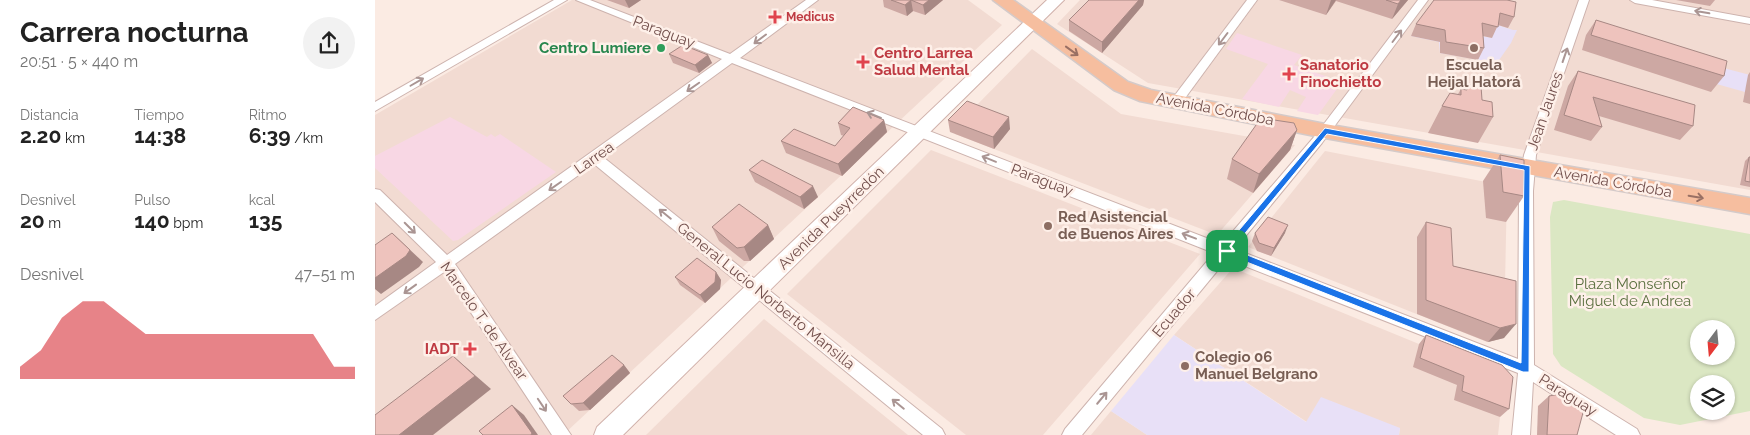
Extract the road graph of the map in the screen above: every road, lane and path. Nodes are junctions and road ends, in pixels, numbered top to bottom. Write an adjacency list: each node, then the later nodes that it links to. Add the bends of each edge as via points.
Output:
1 (562, 0): 14 (street, one-way to 1)
2 (581, 0): 12 (street, Paraguay)
3 (813, 0): 12 (street, Larrea, one-way to 12)
4 (1002, 0): 11 (main road, Avenida Córdoba)
5 (1056, 0): 11 (main road, Avenida Pueyrredón)
6 (1252, 0): 13 (street, one-way to 13)
7 (1423, 0): 15 (street, Ecuador, one-way to 7)
8 (1584, 0): 18 (street, Jean Jaures, one-way to 8, via 1529,155)
9 (1635, 0): 10 (street, one-way to 9)
10 (1750, 21)
11 (1033, 23): 13 (main road, Avenida Córdoba, one-way to 13, via 1129,90); 16 (main road, Avenida Pueyrredón)
12 (733, 59): 16 (street, Paraguay, one-way to 12); 17 (street, Larrea, one-way to 17)
13 (1176, 102): 15 (main road, Avenida Córdoba)
14 (375, 107)
15 (1325, 131): 18 (main road, Avenida Córdoba); 21 (street, Ecuador)
16 (919, 133): 21 (street, Paraguay, one-way to 16); 23 (main road, Avenida Pueyrredón)
17 (595, 158): 22 (street, Larrea, one-way to 22); 23 (street, General Lucio Norberto Mansilla, one-way to 17)
18 (1528, 168): 20 (main road, Avenida Córdoba, one-way to 20); 25 (street, Jean Jaures)
19 (375, 194): 22 (street, Marcelo T. de Alvear, one-way to 22)
20 (1750, 206)
21 (1227, 251): 25 (street, Paraguay); 29 (street, Ecuador, one-way to 21)
22 (446, 263): 24 (street, Larrea, one-way to 24); 26 (street, Marcelo T. de Alvear, one-way to 26)
23 (757, 290): 27 (main road, Avenida Pueyrredón); 28 (street, General Lucio Norberto Mansilla, one-way to 23)
24 (375, 314)
25 (1526, 369): 30 (street, Jean Jaures); 31 (street, Paraguay)
26 (562, 435)
27 (606, 435)
28 (936, 435)
29 (1071, 435)
30 (1521, 435)
31 (1631, 435)

